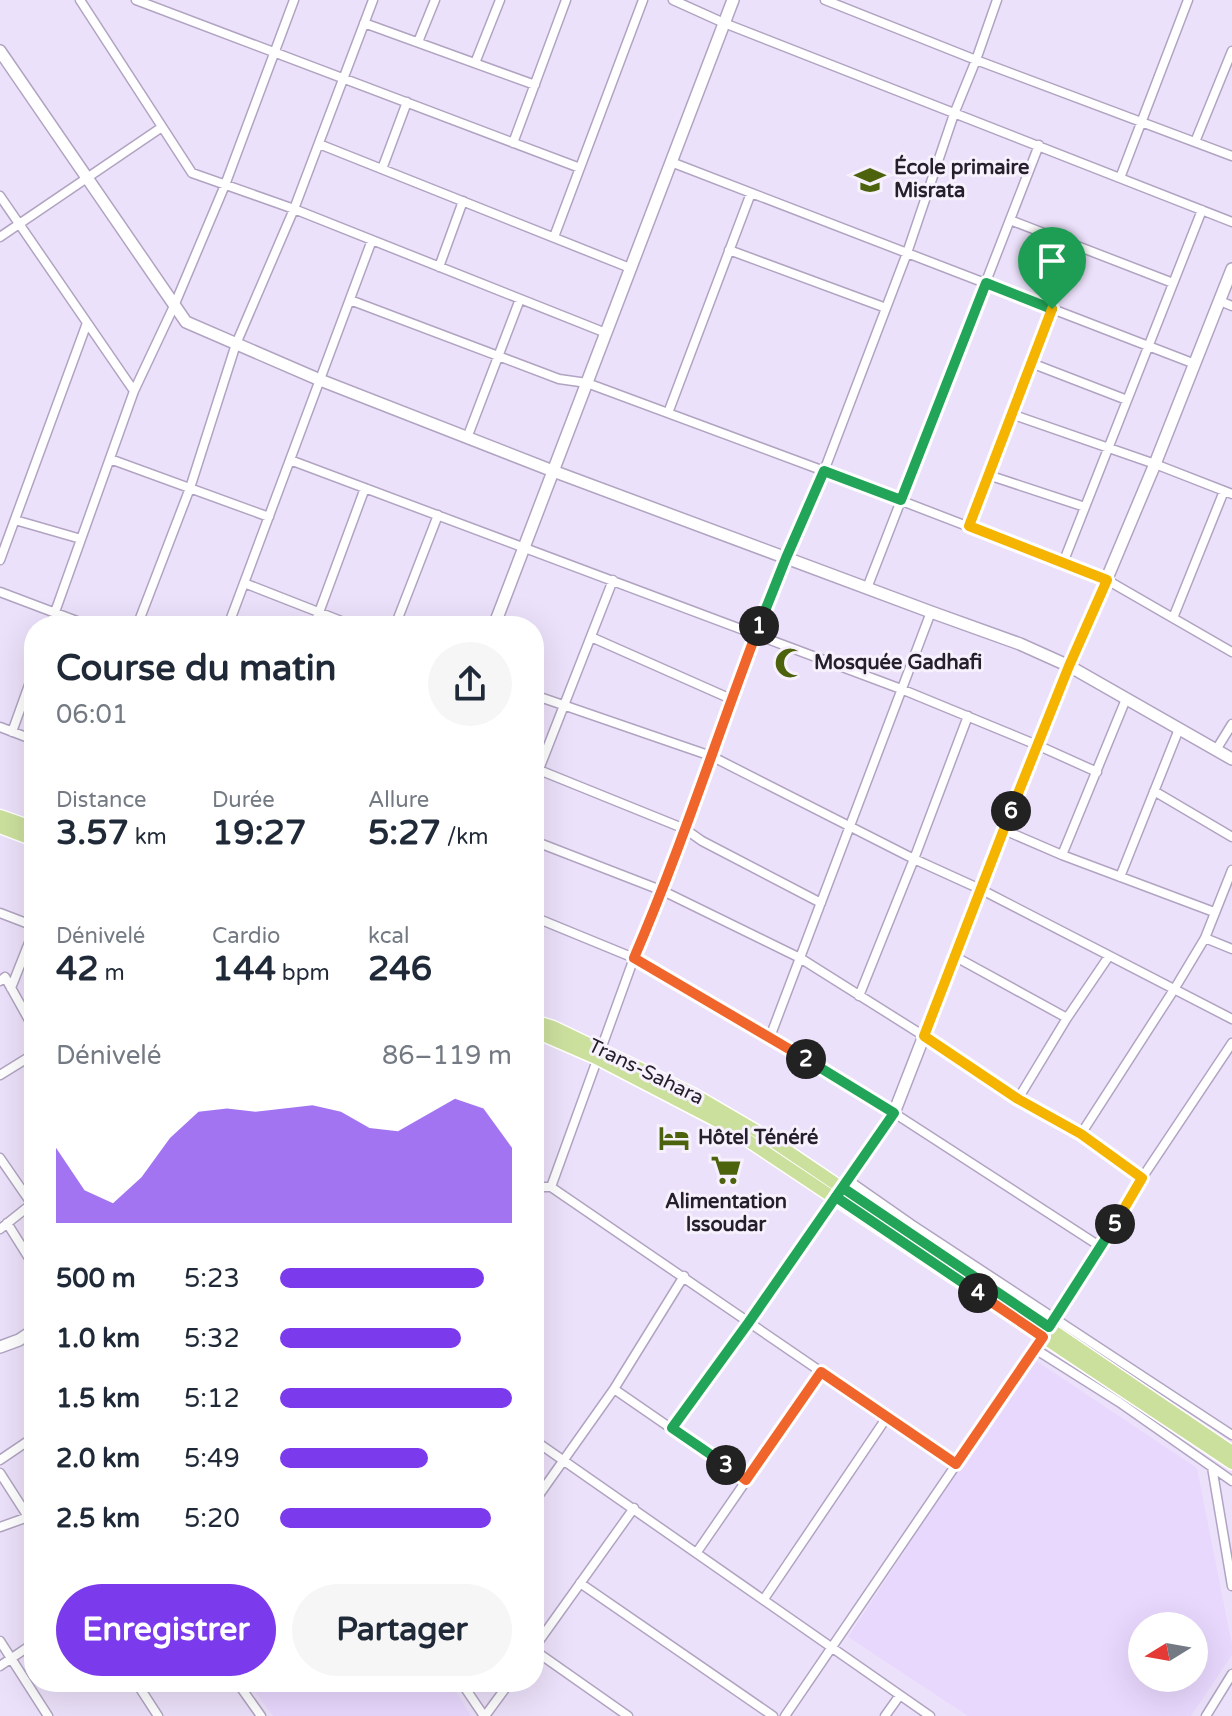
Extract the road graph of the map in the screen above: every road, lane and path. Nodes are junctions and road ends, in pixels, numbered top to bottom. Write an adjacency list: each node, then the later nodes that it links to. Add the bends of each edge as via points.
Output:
1 (80, 0): 28 (street)
2 (136, 0): 14 (street)
3 (294, 0): 20 (street)
4 (373, 0): 15 (street)
5 (435, 0): 17 (street)
6 (500, 0): 22 (street)
7 (566, 0): 24 (street)
8 (643, 0): 35 (street)
9 (673, 0): 16 (street)
10 (733, 0): 16 (street)
11 (825, 0): 21 (street)
12 (997, 0): 21 (street)
13 (1188, 0): 27 (street)
14 (155, 3): 20 (street)
15 (364, 23): 17 (street); 23 (street)
16 (724, 23): 26 (street); 34 (street)
17 (418, 42): 22 (street)
18 (0, 51): 38 (street)
19 (1232, 51): 29 (street)
20 (274, 52): 23 (street); 39 (street)
21 (976, 60): 26 (street); 27 (street)
22 (475, 63): 24 (street)
23 (343, 78): 25 (street); 31 (street)
24 (535, 85): 30 (street)
25 (407, 102): 30 (street); 36 (street)
26 (954, 114): 32 (street); 52 (street)
27 (1142, 122): 29 (street); 37 (street)
28 (162, 127): 38 (street); 39 (street, via 192,173)
29 (1195, 142): 33 (street)
30 (513, 143): 35 (street)
31 (319, 144): 36 (street); 43 (street)
32 (1039, 145): 37 (street); 45 (street)
33 (1232, 156)
34 (671, 162): 40 (street); 54 (street)
35 (580, 168): 49 (street)
36 (382, 169): 42 (street)
37 (1120, 178): 44 (street)
38 (86, 179): 47 (street); 61 (street)
39 (225, 185): 43 (street); 61 (street)
40 (751, 193): 51 (street); 52 (street)
41 (0, 196): 47 (street)
42 (463, 201): 49 (street); 53 (street)
43 (294, 209): 50 (street); 67 (street)
44 (1202, 210): 46 (street); 57 (street)
45 (1010, 220): 56 (street); 57 (street)
46 (1232, 222)
47 (19, 224): 48 (street); 65 (street)
48 (0, 237)
49 (554, 237): 54 (street)
50 (372, 240): 53 (street); 59 (street)
51 (729, 250): 63 (street); 76 (street)
52 (907, 253): 56 (street); 63 (street)
53 (439, 267): 58 (street)
54 (630, 268): 66 (street)
55 (1232, 269): 60 (street)
56 (986, 283): 64 (street); 89 (street)
57 (1173, 283): 68 (street)
58 (520, 299): 66 (street); 69 (street)
59 (350, 300): 69 (street); 72 (street)
60 (1220, 301): 62 (street); 71 (street)
61 (174, 306): 67 (street, via 186,322); 74 (street)
62 (1232, 306)
63 (886, 308): 84 (street)
64 (1052, 309): 68 (street); 70 (street)
65 (87, 323): 74 (street); 93 (street)
66 (606, 333): 73 (street)
67 (236, 344): 72 (street); 86 (street)
68 (1148, 346): 71 (street); 75 (street)
69 (498, 357): 73 (street, via 559,379); 78 (street)
70 (1031, 363): 75 (street); 77 (street)
71 (1195, 364): 82 (street)
72 (320, 380): 78 (street); 81 (street)
73 (587, 383): 76 (street); 83 (street)
74 (134, 391): 80 (street)
75 (1127, 400): 79 (street)
76 (668, 413): 84 (street)
77 (1011, 414): 79 (street); 85 (street)
78 (467, 438): 83 (street)
79 (1108, 448): 82 (street); 90 (street)
80 (110, 459): 86 (street); 95 (street)
81 (290, 460): 87 (street); 92 (street)
82 (1155, 464): 88 (street); 101 (street)
83 (553, 471): 96 (street); 97 (street)
84 (824, 471): 89 (street); 97 (street)
85 (988, 475): 90 (street); 94 (street)
86 (190, 488): 92 (street); 110 (street)
87 (365, 488): 91 (street); 105 (street)
88 (1228, 492): 116 (street)
89 (901, 500): 94 (street); 103 (street)
90 (1085, 507): 99 (street)
91 (438, 515): 96 (street); 114 (street)
92 (269, 517): 102 (street)
93 (15, 520): 95 (street); 98 (street)
94 (969, 526): 99 (street)
95 (81, 539): 107 (street)
96 (524, 546): 100 (street); 115 (street)
97 (786, 558): 103 (street); 117 (street)
98 (0, 560)
99 (1063, 563): 101 (street)
100 (613, 580): 117 (street); 118 (street)
101 (1107, 580): 116 (street); 120 (street)
102 (244, 583): 105 (street); 111 (street)
103 (867, 588): 106 (street)
104 (0, 592): 107 (street)
105 (319, 612): 112 (street); 113 (street)
106 (931, 612): 120 (street); 121 (street)
107 (55, 613): 108 (street); 109 (street)
108 (54, 616)
109 (63, 616)
110 (141, 616)
111 (232, 616)
112 (318, 616)
113 (329, 616)
114 (399, 616)
115 (498, 616)
116 (1173, 618): 119 (street)
117 (756, 635): 121 (street); 124 (street)
118 (591, 637): 124 (street); 126 (street)
119 (1232, 652)
120 (1069, 666): 125 (street); 133 (street)
121 (901, 689): 127 (street); 144 (street)
122 (24, 699): 131 (street)
123 (544, 699): 126 (street)
124 (731, 699): 135 (street)
125 (1126, 699): 130 (street); 139 (street)
126 (564, 706): 135 (street); 136 (street)
127 (968, 716): 133 (street); 151 (street)
128 (1232, 724): 134 (street)
129 (0, 727): 131 (street)
130 (1179, 729): 134 (street); 140 (street)
131 (12, 732): 132 (street)
132 (24, 736)
133 (1037, 745): 139 (street); 146 (street)
134 (1216, 750): 137 (street)
135 (711, 756): 144 (street); 145 (street)
136 (544, 757)
137 (1232, 759)
138 (544, 772): 145 (street)
139 (1097, 772): 150 (street)
140 (1154, 791): 148 (street); 153 (street)
141 (0, 816): 142 (main road)
142 (24, 824)
143 (0, 827): 147 (main road)
144 (850, 827): 151 (street); 156 (street)
145 (685, 829): 155 (street); 156 (street)
146 (1004, 830): 150 (street); 154 (street)
147 (24, 836)
148 (1232, 837)
149 (544, 845): 155 (street)
150 (1062, 855): 153 (street)
151 (914, 859): 154 (street); 171 (street)
152 (1232, 870): 157 (street)
153 (1120, 877): 157 (street)
154 (980, 889): 164 (street); 165 (street)
155 (663, 891): 166 (street); 167 (street)
156 (821, 903): 167 (street)
157 (1214, 912): 161 (street)
158 (0, 913): 160 (street)
159 (544, 921): 166 (street)
160 (24, 924)
161 (1205, 938): 162 (street); 170 (street)
162 (1232, 949)
163 (24, 954): 169 (street)
164 (954, 956): 173 (street); 177 (street)
165 (1109, 956): 170 (street); 173 (street)
166 (634, 958): 178 (street); 180 (street)
167 (800, 958): 171 (street); 178 (street)
168 (0, 981): 169 (street, via 5,977)
169 (11, 988): 172 (street)
170 (1175, 988): 174 (street); 185 (street)
171 (859, 996): 177 (street)
172 (24, 1011)
173 (1067, 1018): 183 (street)
174 (1232, 1019)
175 (544, 1026): 180 (main road, Trans-Sahara)
176 (544, 1035): 180 (main road, Trans-Sahara)
177 (924, 1036): 183 (street); 184 (street)
178 (770, 1037): 184 (street)
179 (1232, 1043): 187 (street)
180 (599, 1054): 189 (street); 190 (main road, Trans-Sahara)
181 (24, 1060): 182 (street)
182 (0, 1075)
183 (1018, 1099): 185 (street)
184 (894, 1113): 190 (street); 194 (street)
185 (1081, 1134): 187 (street)
186 (0, 1158): 191 (street)
187 (1142, 1178): 194 (street)
188 (544, 1187): 189 (street)
189 (551, 1187): 196 (street)
190 (842, 1188): 197 (street); 198 (main road, Trans-Sahara); 198 (street, via 911,1224)
191 (24, 1190)
192 (24, 1209): 193 (street)
193 (4, 1226): 195 (street)
194 (1101, 1247): 198 (street)
195 (24, 1253)
196 (684, 1276): 197 (street); 203 (street)
197 (749, 1322): 202 (street); 205 (street)
198 (1049, 1328): 201 (street); 206 (street); 209 (main road, Trans-Sahara); 212 (main road, Trans-Sahara)
199 (24, 1337): 200 (street)
200 (0, 1347)
201 (1035, 1349): 213 (street); 214 (street)
202 (821, 1372): 204 (street); 216 (street)
203 (614, 1389): 205 (street); 211 (street)
204 (887, 1417): 213 (street); 226 (street)
205 (672, 1428): 216 (street)
206 (1232, 1435)
207 (24, 1444): 210 (street)
208 (544, 1447): 211 (street)
209 (1232, 1452)
210 (0, 1460)
211 (563, 1460): 218 (street); 219 (street)
212 (1232, 1463)
213 (956, 1464): 229 (street)
214 (1212, 1467): 217 (street); 225 (street)
215 (0, 1473): 220 (street)
216 (746, 1480): 223 (street)
217 (1232, 1481)
218 (544, 1488)
219 (634, 1508): 223 (street); 224 (street)
220 (24, 1511)
221 (24, 1518): 222 (street)
222 (0, 1527)
223 (697, 1552): 226 (street)
224 (580, 1583): 227 (street); 247 (street)
225 (1232, 1586)
226 (764, 1599): 229 (street)
227 (544, 1635)
228 (0, 1641): 232 (street)
229 (832, 1647): 241 (street); 248 (street)
230 (24, 1650): 232 (street)
231 (544, 1656): 246 (street)
232 (11, 1658): 233 (street); 235 (street)
233 (0, 1666)
234 (1232, 1674): 251 (street)
235 (24, 1678)
236 (33, 1692): 242 (street)
237 (142, 1692): 243 (street)
238 (244, 1692): 244 (street)
239 (468, 1692): 245 (street)
240 (502, 1692): 245 (street)
241 (900, 1695): 249 (street); 250 (street)
242 (48, 1716)
243 (158, 1716)
244 (261, 1716)
245 (484, 1716)
246 (628, 1716)
247 (773, 1716)
248 (785, 1716)
249 (885, 1716)
250 (930, 1716)
251 (1206, 1716)

